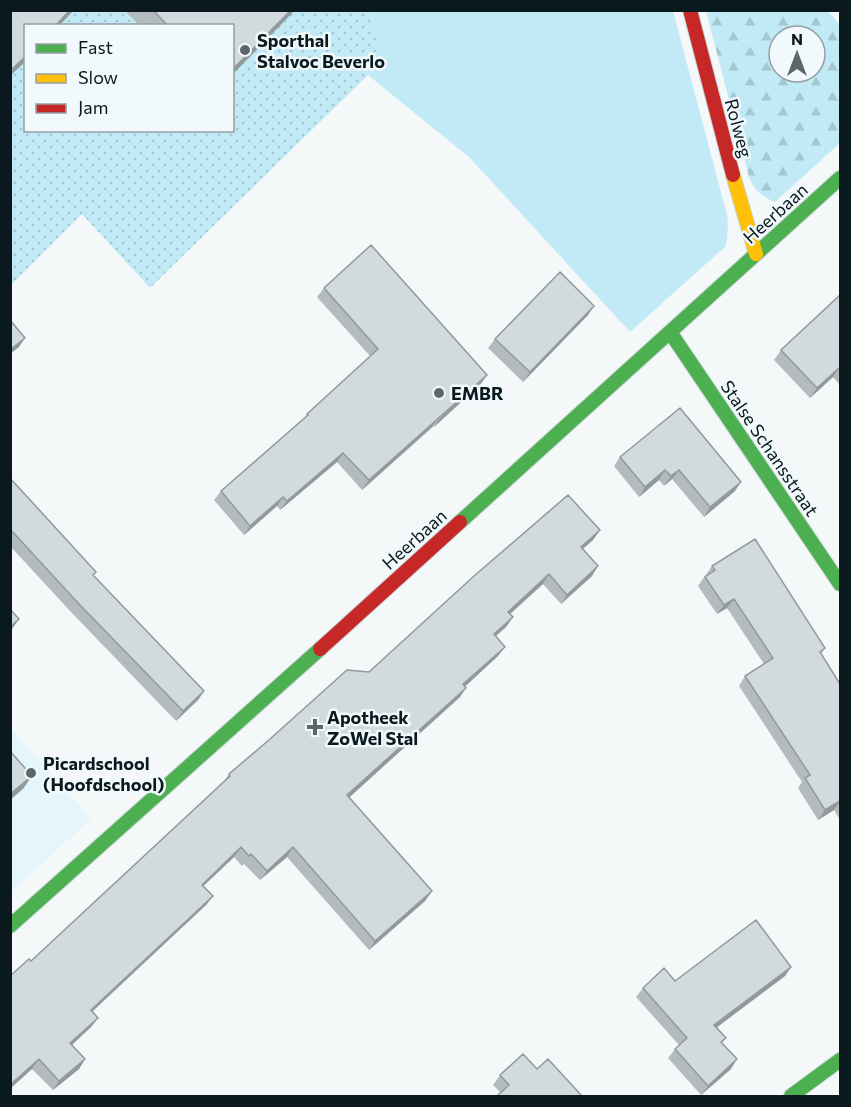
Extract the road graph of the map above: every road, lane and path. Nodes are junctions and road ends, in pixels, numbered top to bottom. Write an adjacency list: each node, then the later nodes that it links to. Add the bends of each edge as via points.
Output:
1 (690, 10): 3 (street, Rolweg)
2 (840, 178): 3 (street, Heerbaan)
3 (756, 254): 4 (street, Heerbaan)
4 (670, 332): 5 (street, Stalse Schansstraat); 6 (street, Heerbaan)
5 (840, 584)
6 (10, 926)
7 (840, 1060): 8 (street)
8 (791, 1096)

